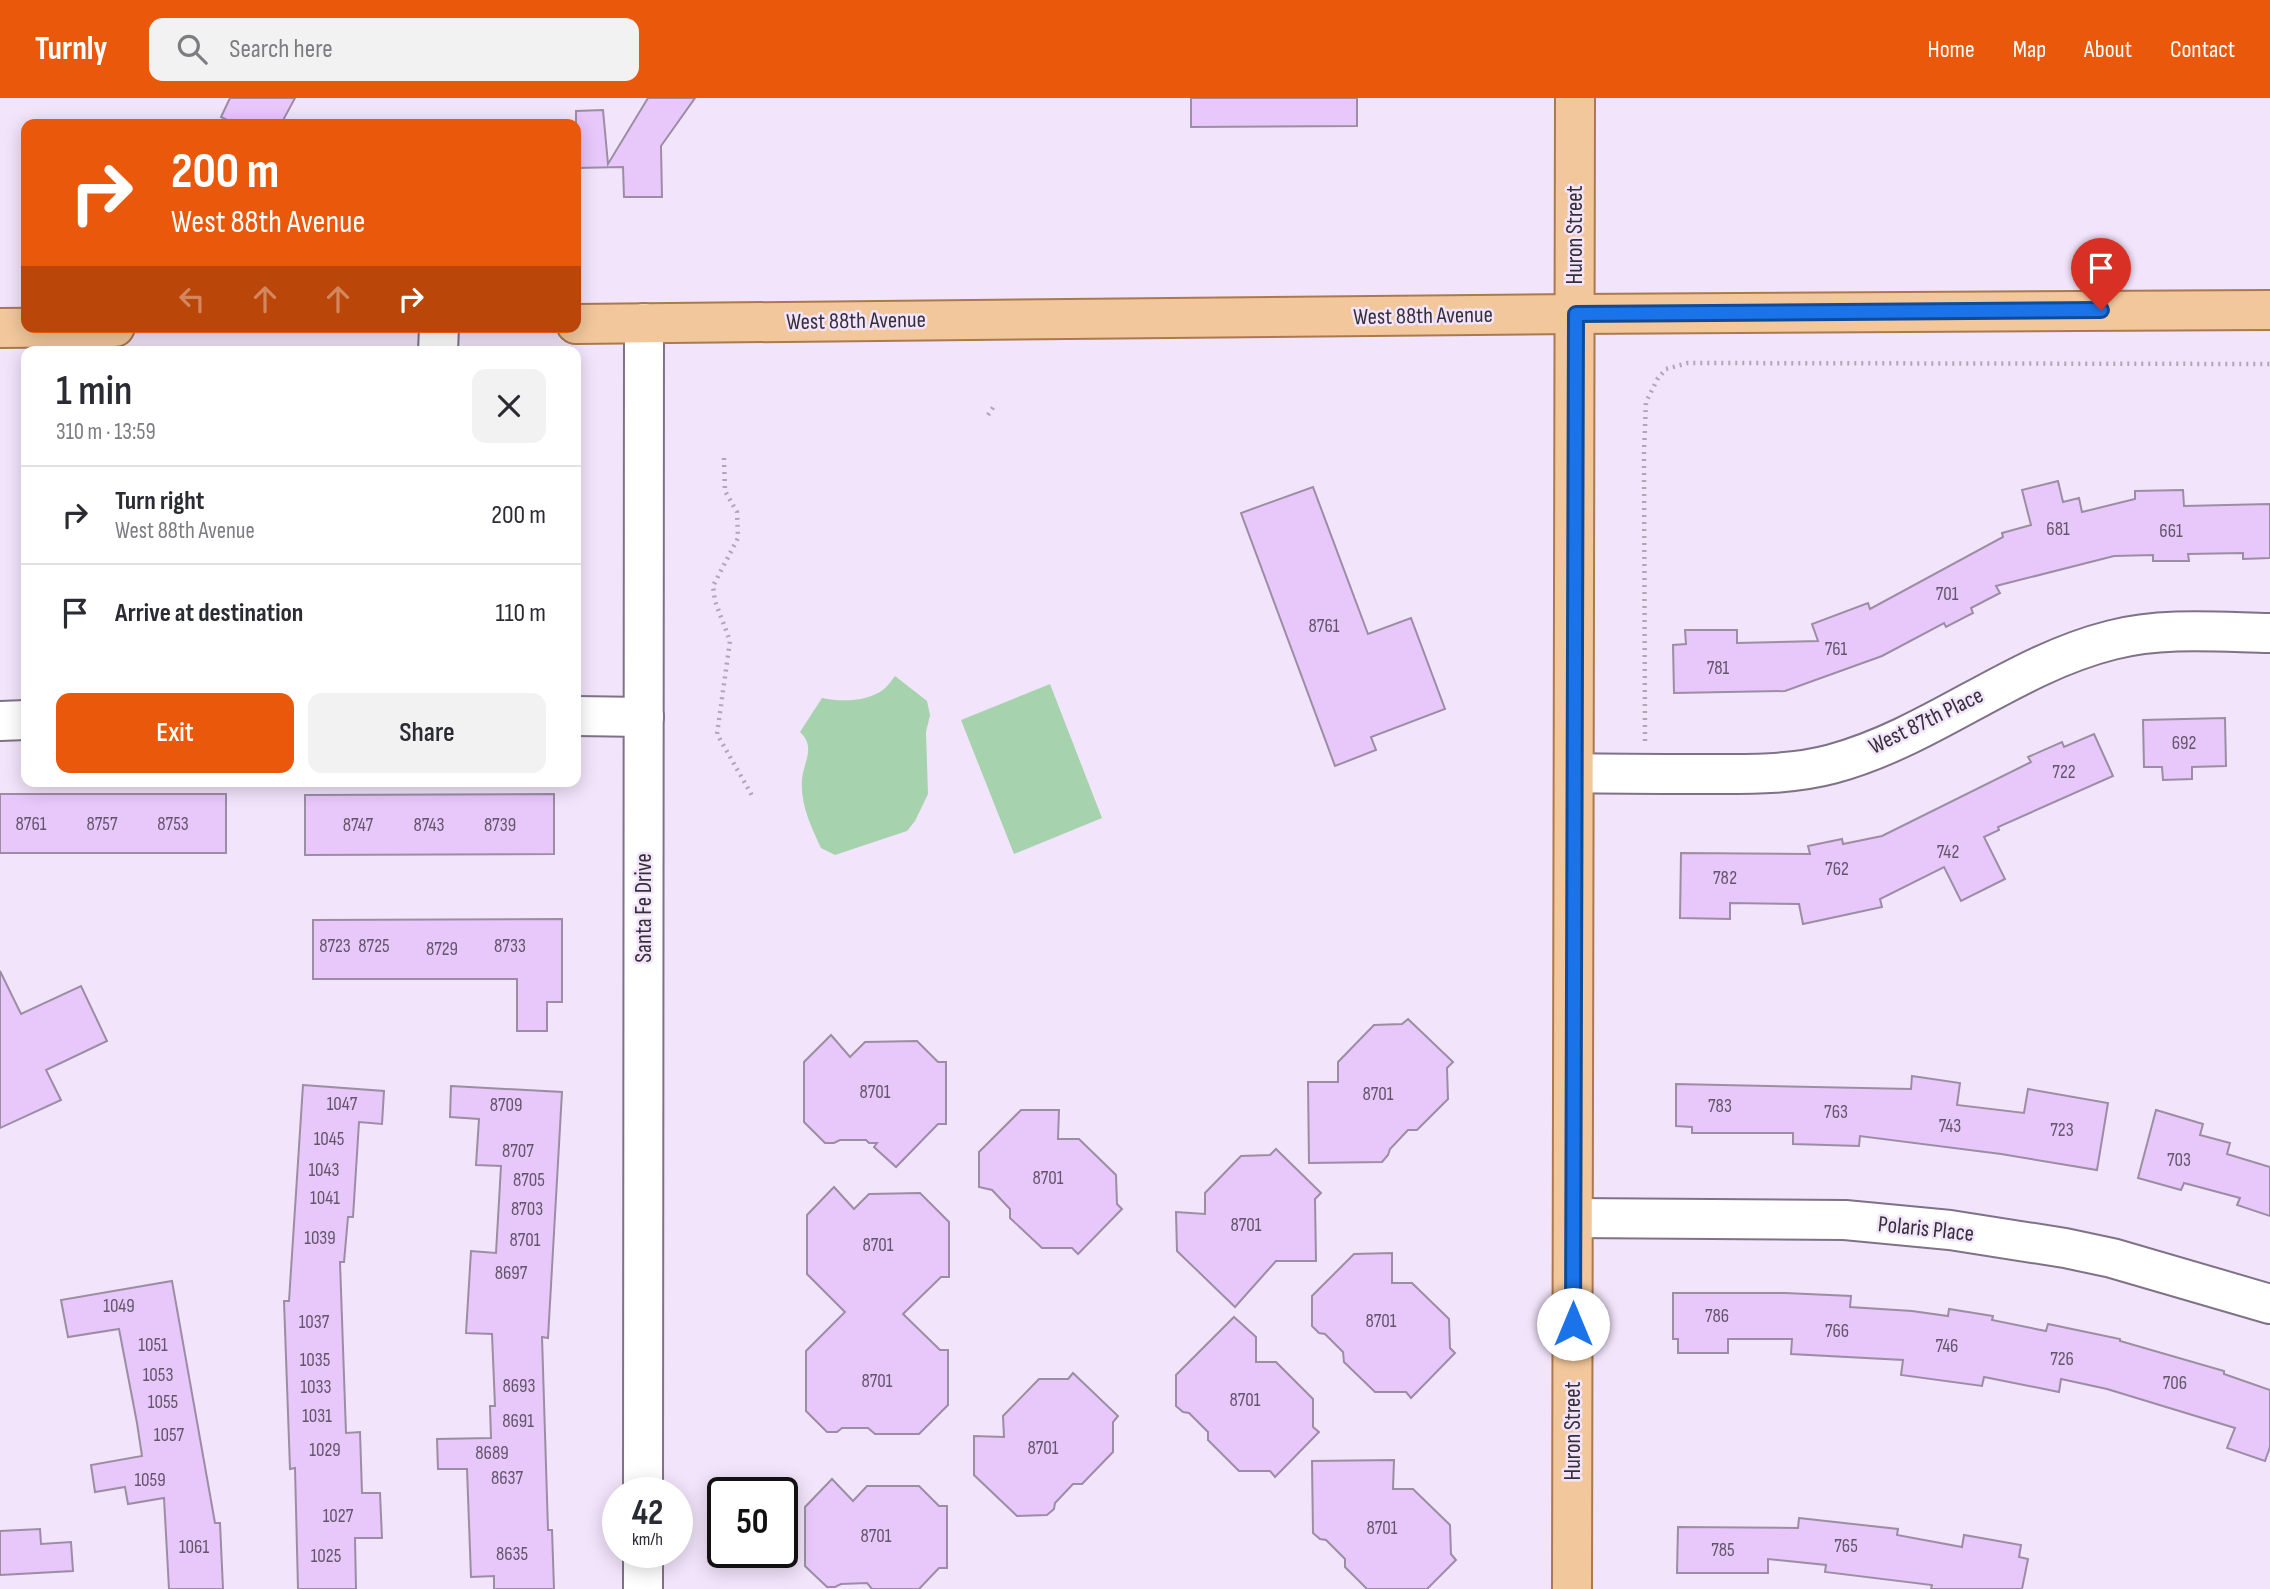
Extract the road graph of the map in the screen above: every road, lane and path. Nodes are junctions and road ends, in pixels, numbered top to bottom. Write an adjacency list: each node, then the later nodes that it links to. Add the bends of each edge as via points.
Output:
1 (1575, 98): 3 (main road, Huron Street)
2 (2270, 310): 3 (main road, West 88th Avenue)
3 (1576, 314): 4 (main road, West 88th Avenue); 17 (main road, Huron Street)
4 (644, 323): 5 (main road, West 88th Avenue); 14 (street, Santa Fe Drive)
5 (581, 324)
6 (0, 328): 7 (main road)
7 (21, 328)
8 (2270, 364): 18 (path, via 1688,363 1667,369 1646,402 1645,415)
9 (994, 406): 10 (path)
10 (988, 415)
11 (724, 458): 19 (path, via 725,491 737,512 738,538 713,586 730,641 717,734)
12 (2270, 633): 18 (street, West 87th Place, via 2159,632 2113,639 2040,666 1894,742 1799,772)
13 (581, 716): 14 (street)
14 (644, 717): 22 (street, Santa Fe Drive)
15 (21, 720): 16 (street)
16 (0, 721)
17 (1574, 773): 18 (street, West 87th Place); 20 (main road, Huron Street)
18 (1645, 774)
19 (754, 799)
20 (1573, 1217): 21 (street, Polaris Place, via 1845,1220 1950,1230 2112,1258); 25 (main road, Huron Street)
21 (2270, 1304)
22 (643, 1477)
23 (643, 1568): 24 (street)
24 (643, 1589)
25 (1572, 1589)

